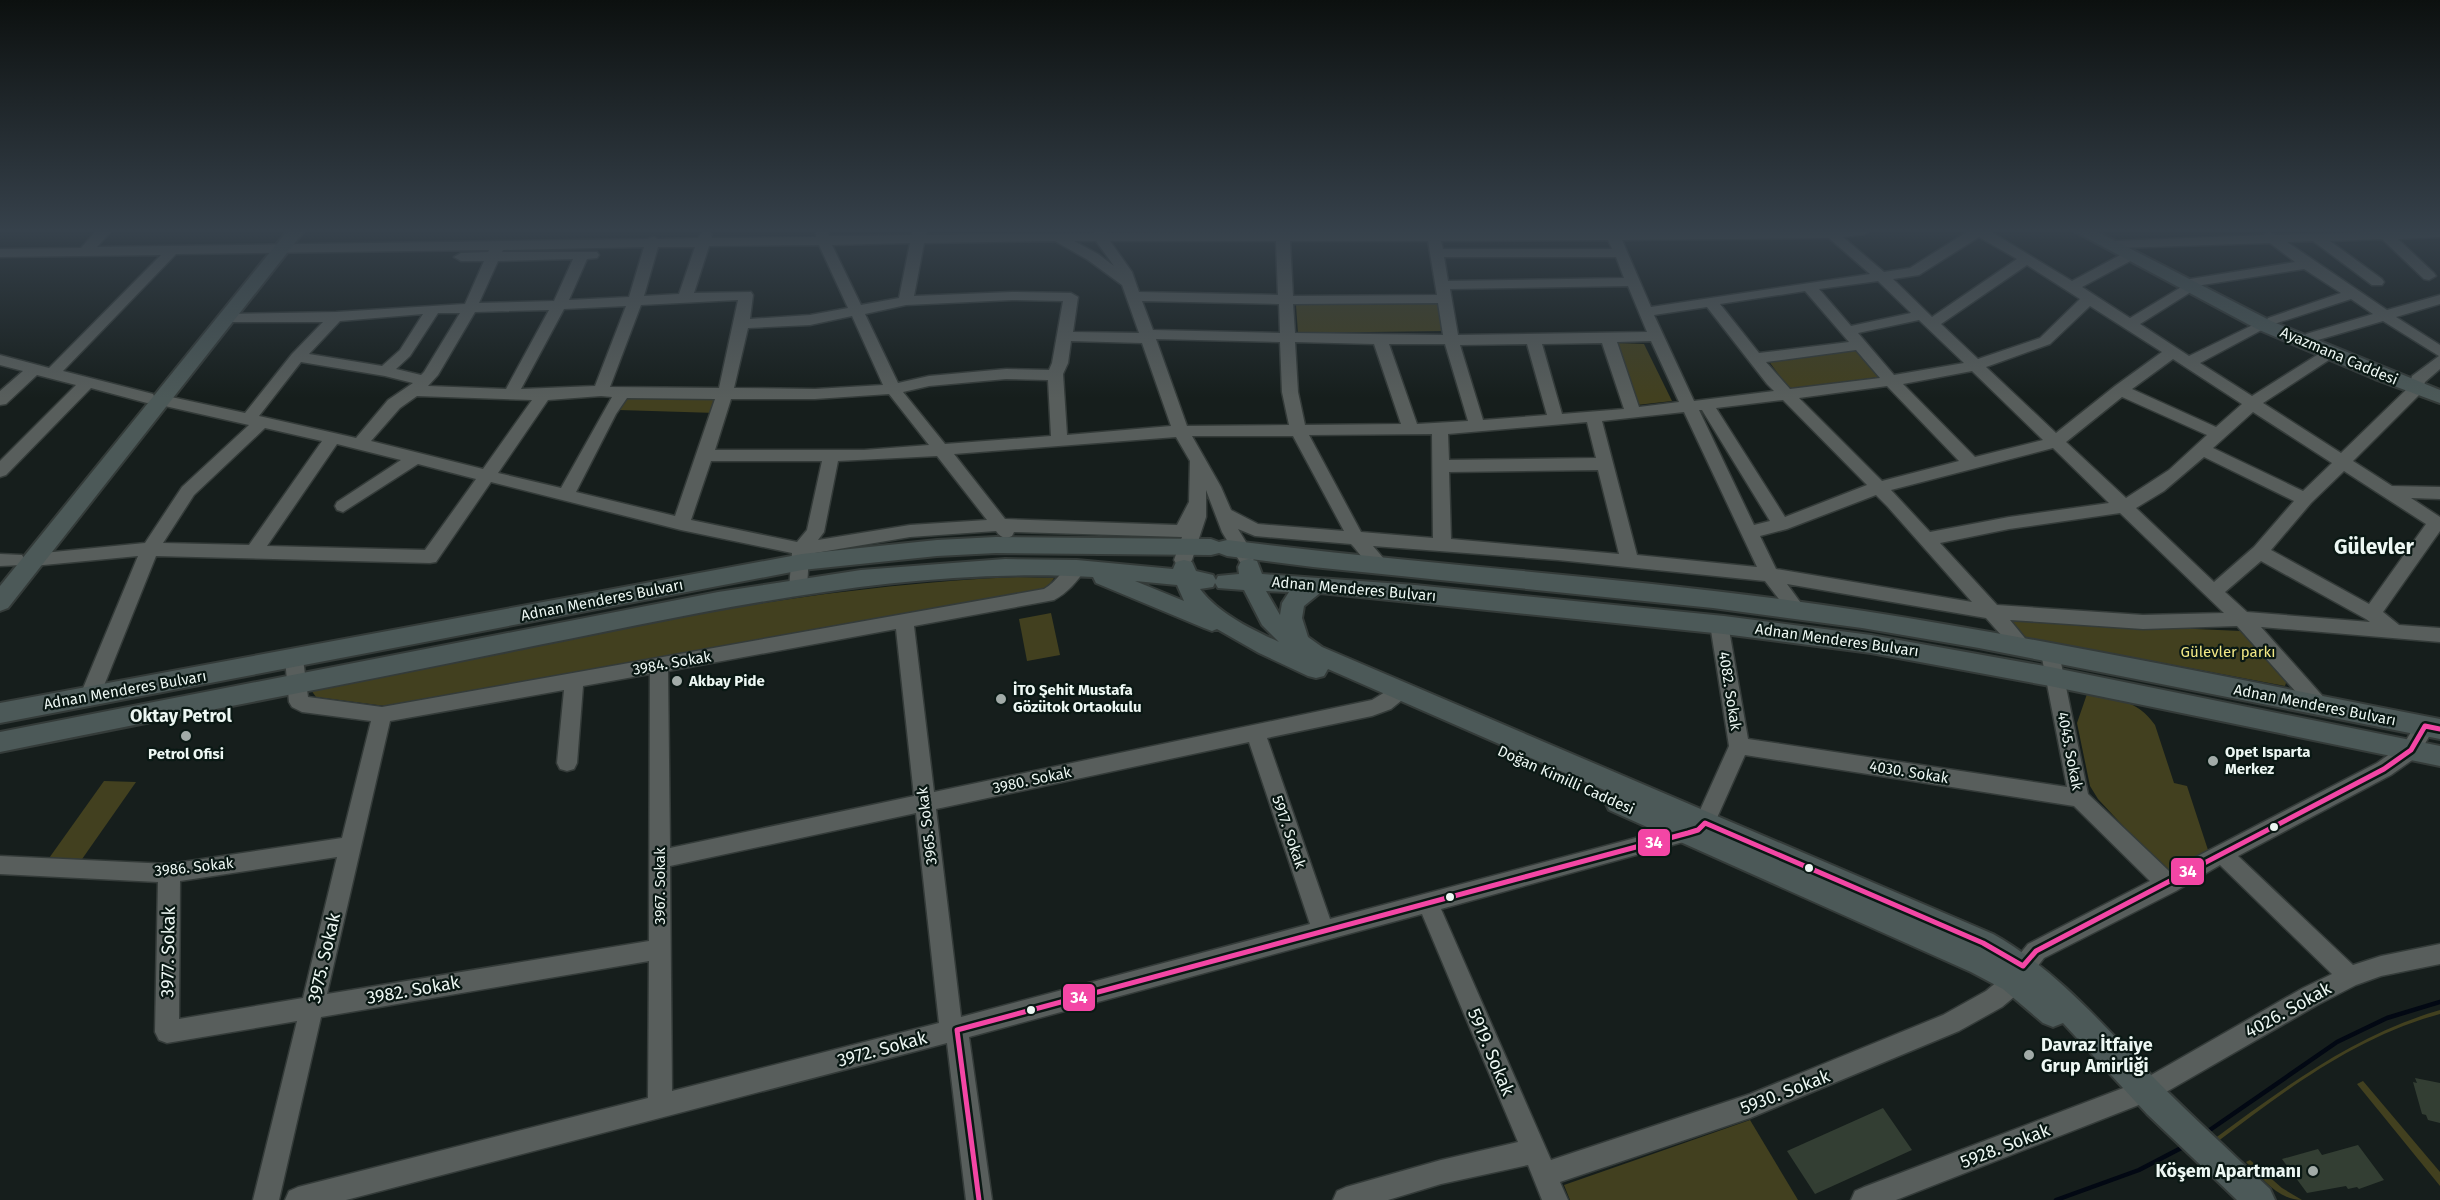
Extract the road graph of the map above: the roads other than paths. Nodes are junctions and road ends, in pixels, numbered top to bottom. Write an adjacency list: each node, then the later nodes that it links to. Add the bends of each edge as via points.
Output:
1 (137, 286): 66 (street)
2 (245, 286): 82 (main road)
3 (249, 286): 38 (main road)
4 (480, 286): 33 (street)
5 (568, 286): 32 (street)
6 (640, 286): 30 (street)
7 (690, 286): 26 (street)
8 (842, 286): 35 (street)
9 (909, 286): 29 (street)
10 (1130, 286): 46 (street)
11 (1149, 286): 27 (street)
12 (1285, 286): 27 (street)
13 (1442, 286): 23 (street)
14 (1558, 286): 23 (street)
15 (1635, 286): 36 (street)
16 (1809, 286): 31 (street); 44 (street)
17 (1891, 286): 40 (street)
18 (1982, 286): 40 (street)
19 (2190, 286): 43 (street)
20 (2194, 286): 41 (main road, Ayazmana Caddesi)
21 (2340, 286): 24 (street)
22 (2072, 287): 25 (street)
23 (1443, 292): 27 (street); 51 (street)
24 (2352, 294): 37 (street); 41 (street)
25 (2090, 298): 43 (street); 63 (street, via 2045,341)
26 (686, 299): 30 (street); 42 (street, via 746,295)
27 (1286, 300): 48 (street)
28 (2440, 300): 37 (street)
29 (906, 301): 35 (street); 45 (street, via 1071,297)
30 (635, 302): 32 (street); 75 (street)
31 (1711, 302): 36 (street); 59 (street)
32 (559, 305): 33 (street); 77 (street)
33 (470, 308): 34 (street); 71 (street, via 430,375)
34 (434, 309): 39 (street); 65 (street, via 405,353)
35 (856, 312): 42 (street, via 810,320); 73 (street)
36 (1645, 312): 47 (street)
37 (2384, 314): 49 (street); 56 (street)
38 (227, 317): 39 (street); 82 (main road)
39 (336, 317): 58 (street)
40 (1925, 320): 44 (street); 63 (street)
41 (2268, 323): 49 (main road, Ayazmana Caddesi); 57 (main road, Ayazmana Caddesi); 62 (street)
42 (743, 324): 78 (street)
43 (2130, 324): 55 (street)
44 (1848, 331): 54 (street)
45 (1065, 336): 46 (street); 67 (street)
46 (1147, 336): 48 (street); 94 (street)
47 (1656, 336): 53 (street); 85 (street)
48 (1288, 337): 50 (street); 93 (street, via 1290,392)
49 (2311, 337): 70 (main road, Ayazmana Caddesi)
50 (1379, 338): 51 (street); 91 (street)
51 (1451, 338): 52 (street); 90 (street)
52 (1533, 339): 53 (street); 88 (street)
53 (1608, 339): 86 (street)
54 (1860, 345): 59 (street); 68 (street)
55 (2173, 352): 62 (street); 74 (street)
56 (2440, 352)
57 (2330, 353): 70 (main road, Ayazmana Caddesi); 84 (street)
58 (297, 357): 65 (street); 89 (street)
59 (1756, 358): 79 (street)
60 (0, 360): 64 (street)
61 (2440, 361): 70 (street)
62 (2189, 362): 84 (street)
63 (1974, 366): 68 (street); 98 (street)
64 (33, 369): 66 (street); 83 (street)
65 (385, 371): 71 (street)
66 (52, 374): 69 (street)
67 (1055, 374): 73 (street, via 929,381); 97 (street)
68 (1891, 381): 79 (street); 108 (street)
69 (87, 383): 82 (street); 110 (street)
70 (2417, 384): 72 (main road, Ayazmana Caddesi); 81 (main road, Ayazmana Caddesi); 106 (street)
71 (419, 386): 77 (street); 99 (street, via 394,404)
72 (2440, 388)
73 (893, 389): 78 (street); 100 (street)
74 (2121, 390): 95 (street); 98 (street)
75 (601, 391): 76 (street); 80 (street)
76 (623, 393): 78 (street); 115 (street)
77 (511, 394): 80 (street)
78 (726, 394): 102 (street)
79 (1787, 394): 85 (street); 112 (street)
80 (543, 395): 111 (street)
81 (2440, 397)
82 (155, 399): 89 (street); 134 (main road)
83 (0, 400)
84 (2253, 403): 95 (street); 106 (street)
85 (1697, 404): 86 (street); 124 (street); 125 (street)
86 (1633, 413): 87 (street)
87 (1593, 416): 88 (street); 107 (street)
88 (1556, 419): 90 (street)
89 (255, 421): 96 (street); 130 (street, via 188,491)
90 (1477, 426): 92 (street)
91 (1411, 429): 92 (street); 93 (street)
92 (1440, 429): 109 (street)
93 (1298, 430): 94 (street); 126 (street)
94 (1181, 431): 97 (street); 105 (street)
95 (2219, 434): 101 (street)
96 (333, 438): 99 (street); 131 (street)
97 (1059, 442): 100 (street)
98 (2056, 442): 108 (street); 119 (street)
99 (360, 444): 104 (street)
100 (940, 448): 103 (street); 123 (street)
101 (2202, 449): 116 (street); 119 (street, via 2139,500)
102 (704, 455): 103 (street); 122 (street)
103 (831, 456): 133 (street, via 815,532)
104 (416, 458): 111 (street); 118 (street)
105 (1198, 461): 117 (street); 120 (street)
106 (2345, 461): 113 (street); 116 (street)
107 (1605, 464): 109 (street); 135 (street)
108 (1972, 464): 112 (street)
109 (1441, 466): 128 (street)
110 (0, 471)
111 (488, 476): 115 (street); 131 (street, via 430,557)
112 (1879, 488): 124 (street); 127 (street)
113 (2391, 492): 114 (street); 121 (street)
114 (2440, 493)
115 (565, 495): 122 (street)
116 (2305, 499): 132 (street)
117 (1198, 501): 123 (street, via 1182,531); 136 (street, via 1197,517)
118 (343, 506)
119 (2123, 507): 127 (street); 143 (street)
120 (1224, 514): 126 (street, via 1254,530); 136 (street)
121 (2438, 523): 147 (street)
122 (681, 524): 133 (street)
123 (1000, 525): 129 (street); 133 (street, via 910,531)
124 (1781, 525): 125 (street)
125 (1749, 532): 139 (street)
126 (1356, 538): 128 (street); 137 (street)
127 (1926, 538): 146 (street)
128 (1442, 544): 135 (street)
129 (1016, 545): 133 (main road, Adnan Menderes Bulvarı); 136 (main road, Adnan Menderes Bulvarı)
130 (150, 549): 131 (street); 134 (street); 163 (street)
131 (255, 550)
132 (2260, 552): 143 (street); 147 (street)
133 (800, 556): 142 (street); 157 (main road, Adnan Menderes Bulvarı)
134 (16, 560): 140 (main road); 144 (main road)
135 (1630, 561): 139 (street)
136 (1217, 564): 137 (main road, Adnan Menderes Bulvarı); 138 (main road, Adnan Menderes Bulvarı); 141 (main road, Adnan Menderes Bulvarı); 153 (main road, Doğan Kimilli Caddesi, via 1189,589 1198,602); 154 (main road, Doğan Kimilli Caddesi, via 1260,605 1275,627)
137 (1381, 566): 145 (main road, Adnan Menderes Bulvarı)
138 (1077, 568): 142 (main road, Adnan Menderes Bulvarı, via 918,573); 149 (street, 3984. Sokak, via 1048,596); 153 (main road)
139 (1770, 575): 145 (street); 146 (street)
140 (0, 580)
141 (1317, 585): 150 (main road, Adnan Menderes Bulvarı); 154 (main road, via 1299,594 1291,609 1293,630)
142 (798, 588): 161 (main road, Adnan Menderes Bulvarı)
143 (2214, 592): 148 (street)
144 (0, 602)
145 (1797, 610): 155 (main road, Adnan Menderes Bulvarı)
146 (1991, 612): 148 (street, via 2143,622); 155 (street)
147 (2372, 614): 151 (street)
148 (2242, 619): 151 (street); 164 (street)
149 (904, 621): 158 (street, 3984. Sokak); 177 (street, 3965. Sokak)
150 (1719, 624): 159 (main road, Adnan Menderes Bulvarı, via 1888,647); 171 (street, 4082. Sokak)
151 (2396, 632): 152 (street)
152 (2440, 635)
153 (1252, 639): 162 (main road, Doğan Kimilli Caddesi)
154 (1301, 647): 162 (main road, Doğan Kimilli Caddesi)
155 (2024, 648): 156 (main road, Adnan Menderes Bulvarı)
156 (2050, 653): 159 (street, 4045. Sokak); 164 (main road, Adnan Menderes Bulvarı)
157 (294, 659): 161 (street, 3984. Sokak); 163 (main road, Adnan Menderes Bulvarı)
158 (659, 666): 160 (street, 3984. Sokak); 181 (street, 3967. Sokak)
159 (2055, 678): 173 (main road, Adnan Menderes Bulvarı); 176 (street, 4045. Sokak)
160 (574, 681): 166 (street, 3984. Sokak); 175 (street)
161 (297, 684): 166 (street, 3984. Sokak, via 298,702 302,704); 169 (main road, Adnan Menderes Bulvarı)
162 (1394, 696): 168 (street, 3980. Sokak, via 1372,708); 178 (main road, Doğan Kimilli Caddesi)
163 (89, 698): 165 (main road, Adnan Menderes Bulvarı)
164 (2320, 706): 167 (main road, Adnan Menderes Bulvarı)
165 (0, 713)
166 (382, 715): 179 (street, 3975. Sokak)
167 (2433, 728): 173 (street)
168 (1255, 732): 177 (street, 3980. Sokak); 186 (street, 5917. Sokak)
169 (25, 737): 170 (main road, Adnan Menderes Bulvarı); 172 (main road)
170 (0, 742)
171 (1739, 746): 176 (street, 4030. Sokak); 178 (street, 4082. Sokak)
172 (0, 749)
173 (2411, 750): 174 (main road, Adnan Menderes Bulvarı); 180 (street, 5930. Sokak, via 2384,769)
174 (2440, 756)
175 (567, 763)
176 (2079, 798): 184 (street, 4045. Sokak)
177 (925, 802): 181 (street, 3980. Sokak); 192 (street, 3965. Sokak)
178 (1697, 828): 185 (street, 3972. Sokak); 189 (main road, Doğan Kimilli Caddesi, via 1983,943)
179 (351, 846): 183 (street, 3986. Sokak); 191 (street, 3975. Sokak)
180 (2223, 855): 184 (street, 5930. Sokak); 190 (street)
181 (660, 859): 187 (street, 3967. Sokak)
182 (0, 865): 183 (street, 3986. Sokak)
183 (170, 873): 193 (street, 3977. Sokak)
184 (2168, 884): 189 (street, 5930. Sokak, via 2036,951)
185 (1428, 903): 186 (street, 3972. Sokak); 196 (street, 5919. Sokak)
186 (1323, 931): 192 (street, 3972. Sokak)
187 (660, 949): 191 (street, 3982. Sokak); 195 (street, 3967. Sokak)
188 (2440, 954): 190 (street, 4026. Sokak)
189 (2018, 973): 194 (main road, Doğan Kimilli Caddesi); 197 (street, 5930. Sokak, via 1994,999 1975,1011 1892,1049 1750,1106)
190 (2350, 977): 194 (street, 4026. Sokak)
191 (312, 1007): 193 (street, 3982. Sokak); 198 (street, 3975. Sokak)
192 (954, 1030): 195 (street, 3972. Sokak); 200 (street, 3965. Sokak)
193 (167, 1032)
194 (2146, 1091): 203 (street, 5928. Sokak); 204 (main road, Doğan Kimilli Caddesi)
195 (660, 1107): 199 (street, 3972. Sokak)
196 (1534, 1151): 197 (street, 5919. Sokak); 201 (street, via 1441,1172)
197 (1544, 1174): 202 (street, 5919. Sokak)
198 (266, 1200)
199 (298, 1200)
200 (979, 1200)
201 (1346, 1200)
202 (1555, 1200)
203 (1864, 1200)
204 (2259, 1200)

